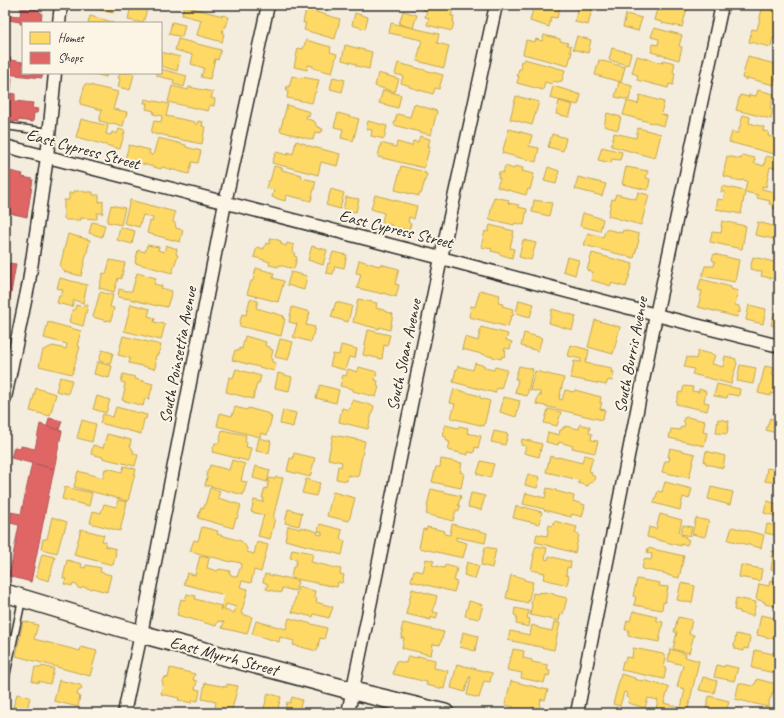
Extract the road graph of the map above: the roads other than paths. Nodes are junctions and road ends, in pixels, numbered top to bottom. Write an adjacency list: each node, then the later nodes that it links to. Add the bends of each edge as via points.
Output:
1 (61, 5): 5 (street)
2 (268, 5): 11 (street, South Poinsettia Avenue)
3 (496, 5): 12 (street, South Sloan Avenue)
4 (722, 5): 13 (street, South Burris Avenue)
5 (59, 22)
6 (54, 74): 8 (street)
7 (5, 126): 8 (lane)
8 (49, 132): 10 (street)
9 (5, 146): 10 (street, East Cypress Street)
10 (46, 157): 11 (street, East Cypress Street); 15 (street, via 28,282)
11 (225, 203): 12 (street, East Cypress Street); 18 (street, South Poinsettia Avenue)
12 (441, 258): 13 (street, East Cypress Street); 20 (street, South Sloan Avenue)
13 (656, 315): 14 (street, East Cypress Street); 24 (street, South Burris Avenue)
14 (779, 346)
15 (5, 398)
16 (5, 593): 17 (street, East Myrrh Street)
17 (22, 598): 18 (street, East Myrrh Street); 19 (lane)
18 (141, 634): 20 (street, East Myrrh Street); 21 (street, South Poinsettia Avenue)
19 (5, 681)
20 (353, 691): 22 (street, South Sloan Avenue); 23 (street, East Myrrh Street)
21 (124, 713)
22 (348, 713)
23 (444, 713)
24 (577, 713)

